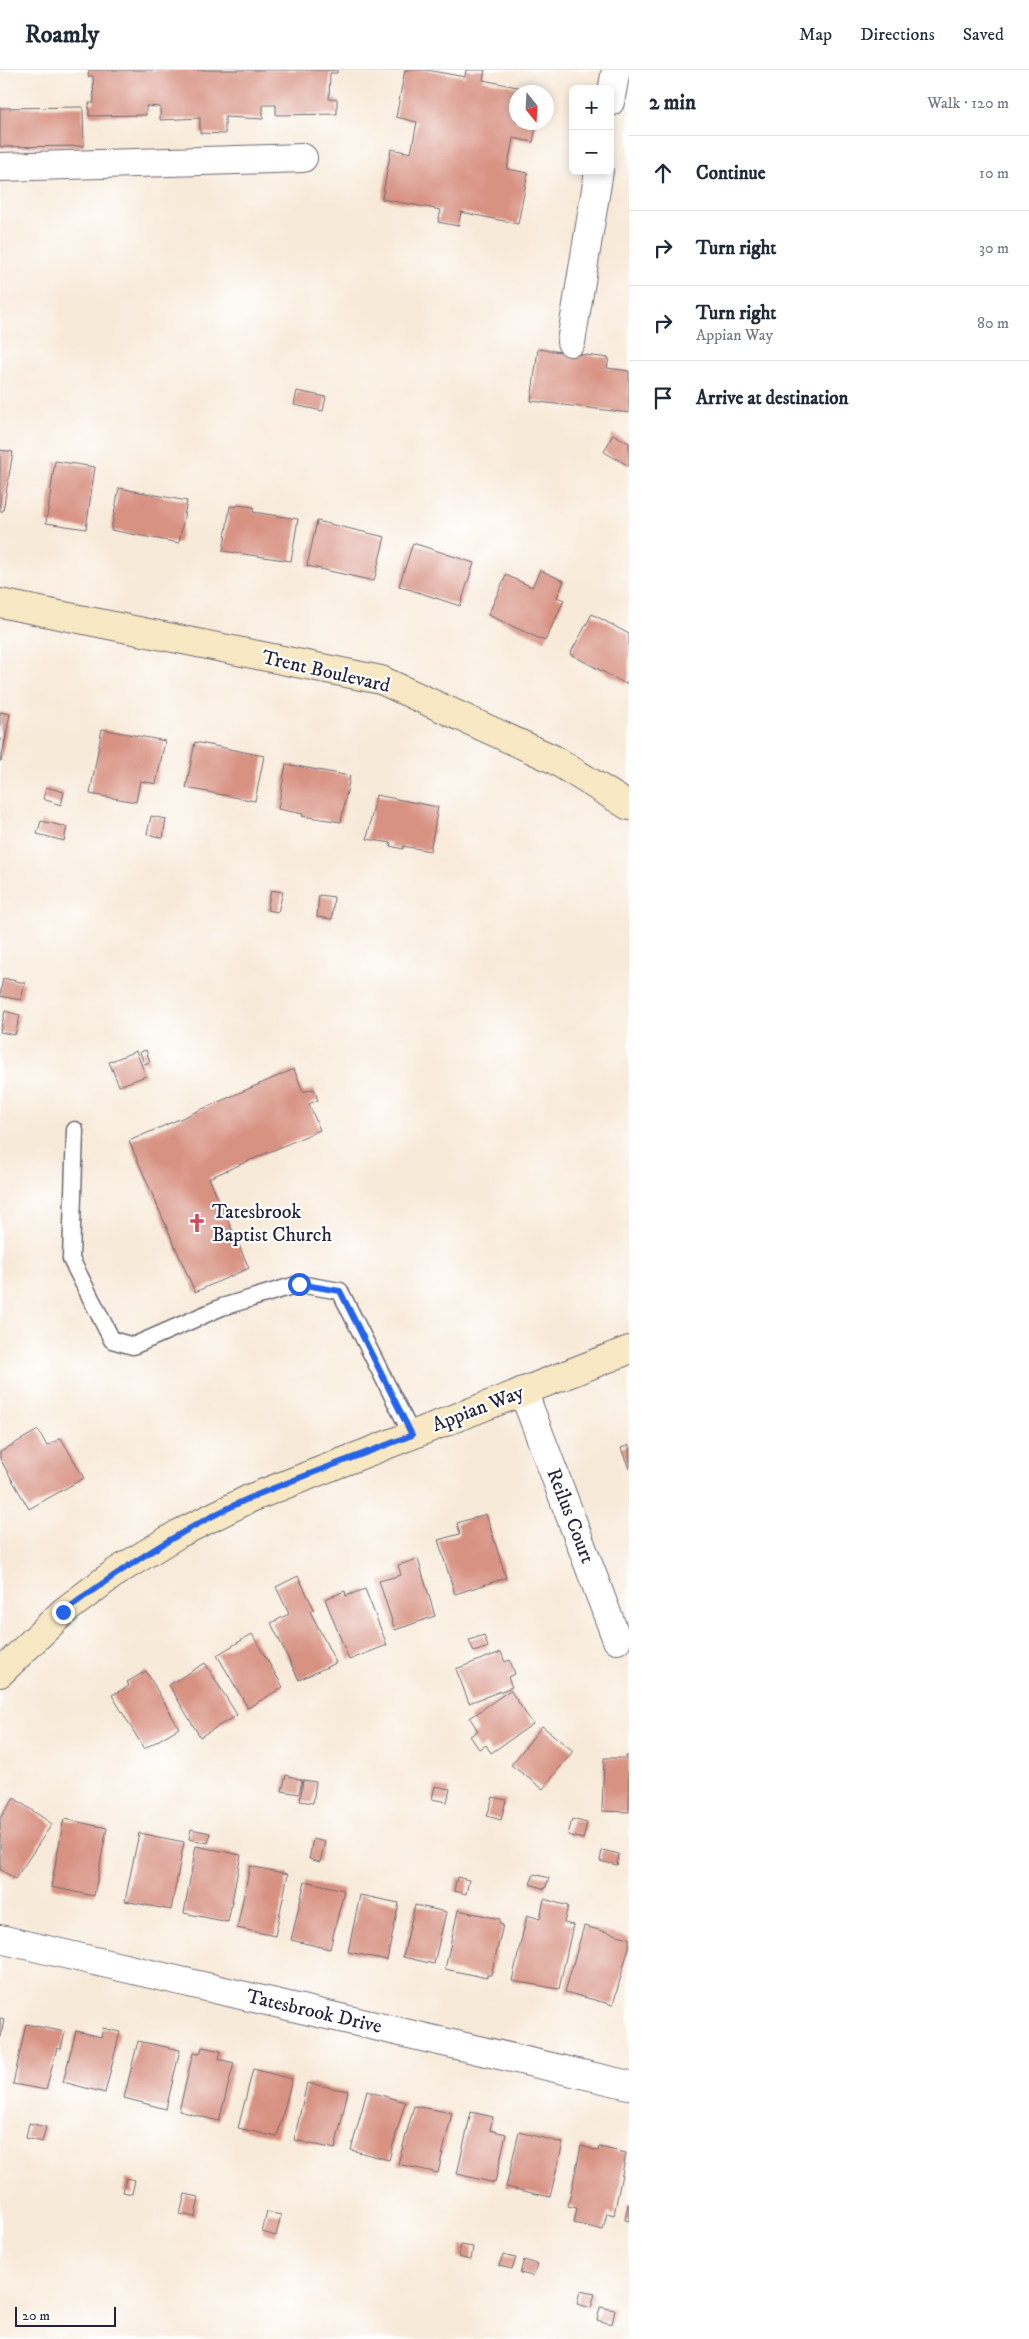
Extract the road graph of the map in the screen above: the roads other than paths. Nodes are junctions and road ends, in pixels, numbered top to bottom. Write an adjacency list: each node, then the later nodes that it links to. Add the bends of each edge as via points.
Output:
1 (616, 70): 2 (street)
2 (613, 85)
3 (303, 158): 4 (street)
4 (0, 167)
5 (598, 175): 6 (street)
6 (571, 342)
7 (0, 603): 8 (street, Trent Boulevard, via 380,680 553,759)
8 (629, 806)
9 (75, 1130): 12 (lane, via 70,1259 112,1340 133,1346 222,1307 299,1284 340,1291)
10 (629, 1350): 11 (street, Appian Way)
11 (523, 1391): 12 (street, Appian Way); 13 (street, Reilus Court)
12 (412, 1435): 14 (street, Appian Way, via 251,1498 178,1534 116,1572 63,1612)
13 (617, 1640)
14 (0, 1673)
15 (0, 1939): 16 (street, Tatesbrook Drive)
16 (629, 2085)

